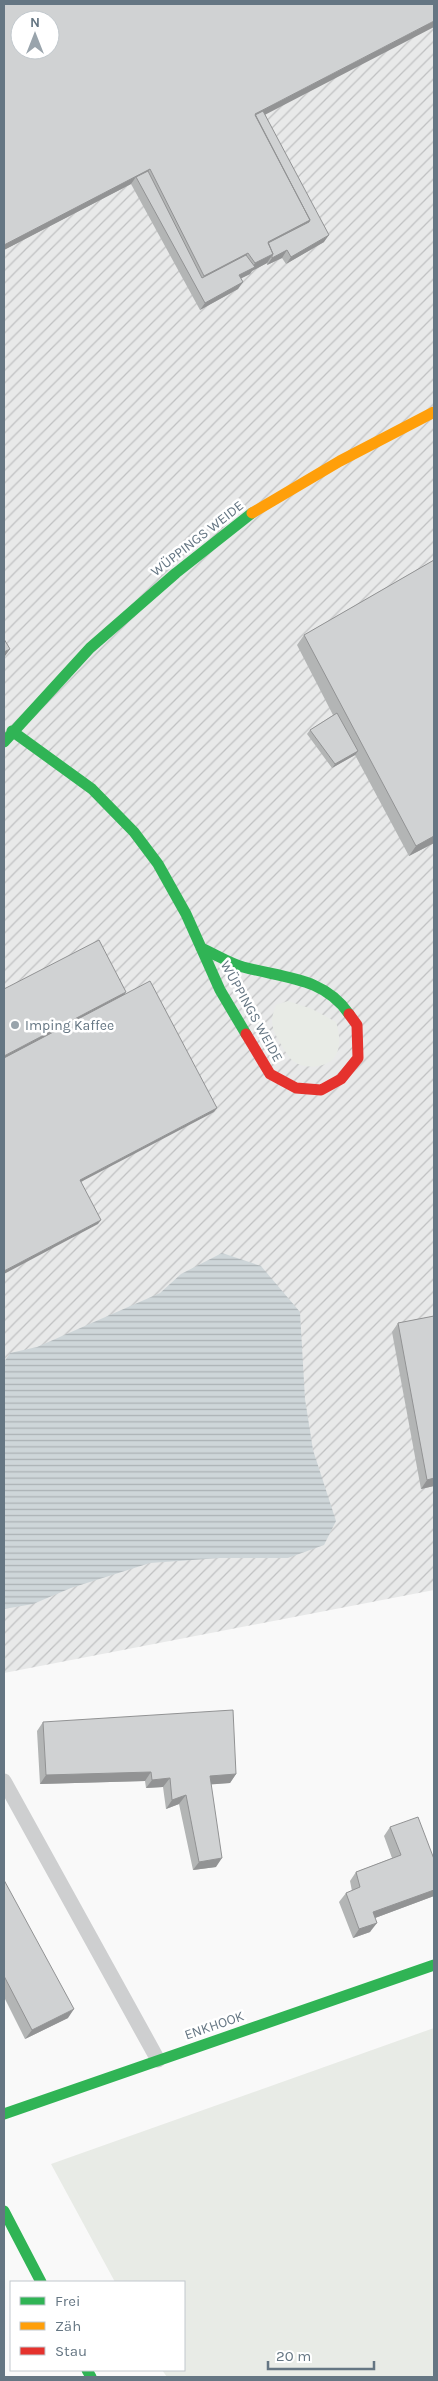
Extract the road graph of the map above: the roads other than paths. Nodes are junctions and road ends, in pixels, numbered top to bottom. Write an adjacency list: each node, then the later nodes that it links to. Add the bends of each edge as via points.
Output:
1 (434, 412): 2 (street, WÜPPINGS WEIDE, via 340,460 258,510 176,573 90,648)
2 (12, 731): 3 (street, WÜPPINGS WEIDE); 4 (street, WÜPPINGS WEIDE, via 92,788 134,832 158,864)
3 (4, 742)
4 (201, 948): 4 (street, WÜPPINGS WEIDE, via 220,990 270,1074 296,1088 321,1090 341,1079 358,1058 357,1025 339,998 311,983 241,966)
5 (4, 1781): 7 (lane)
6 (434, 1965): 7 (street, ENKHOOK)
7 (158, 2060): 8 (street, ENKHOOK)
8 (4, 2114)
9 (4, 2211): 10 (street)
10 (40, 2281)

